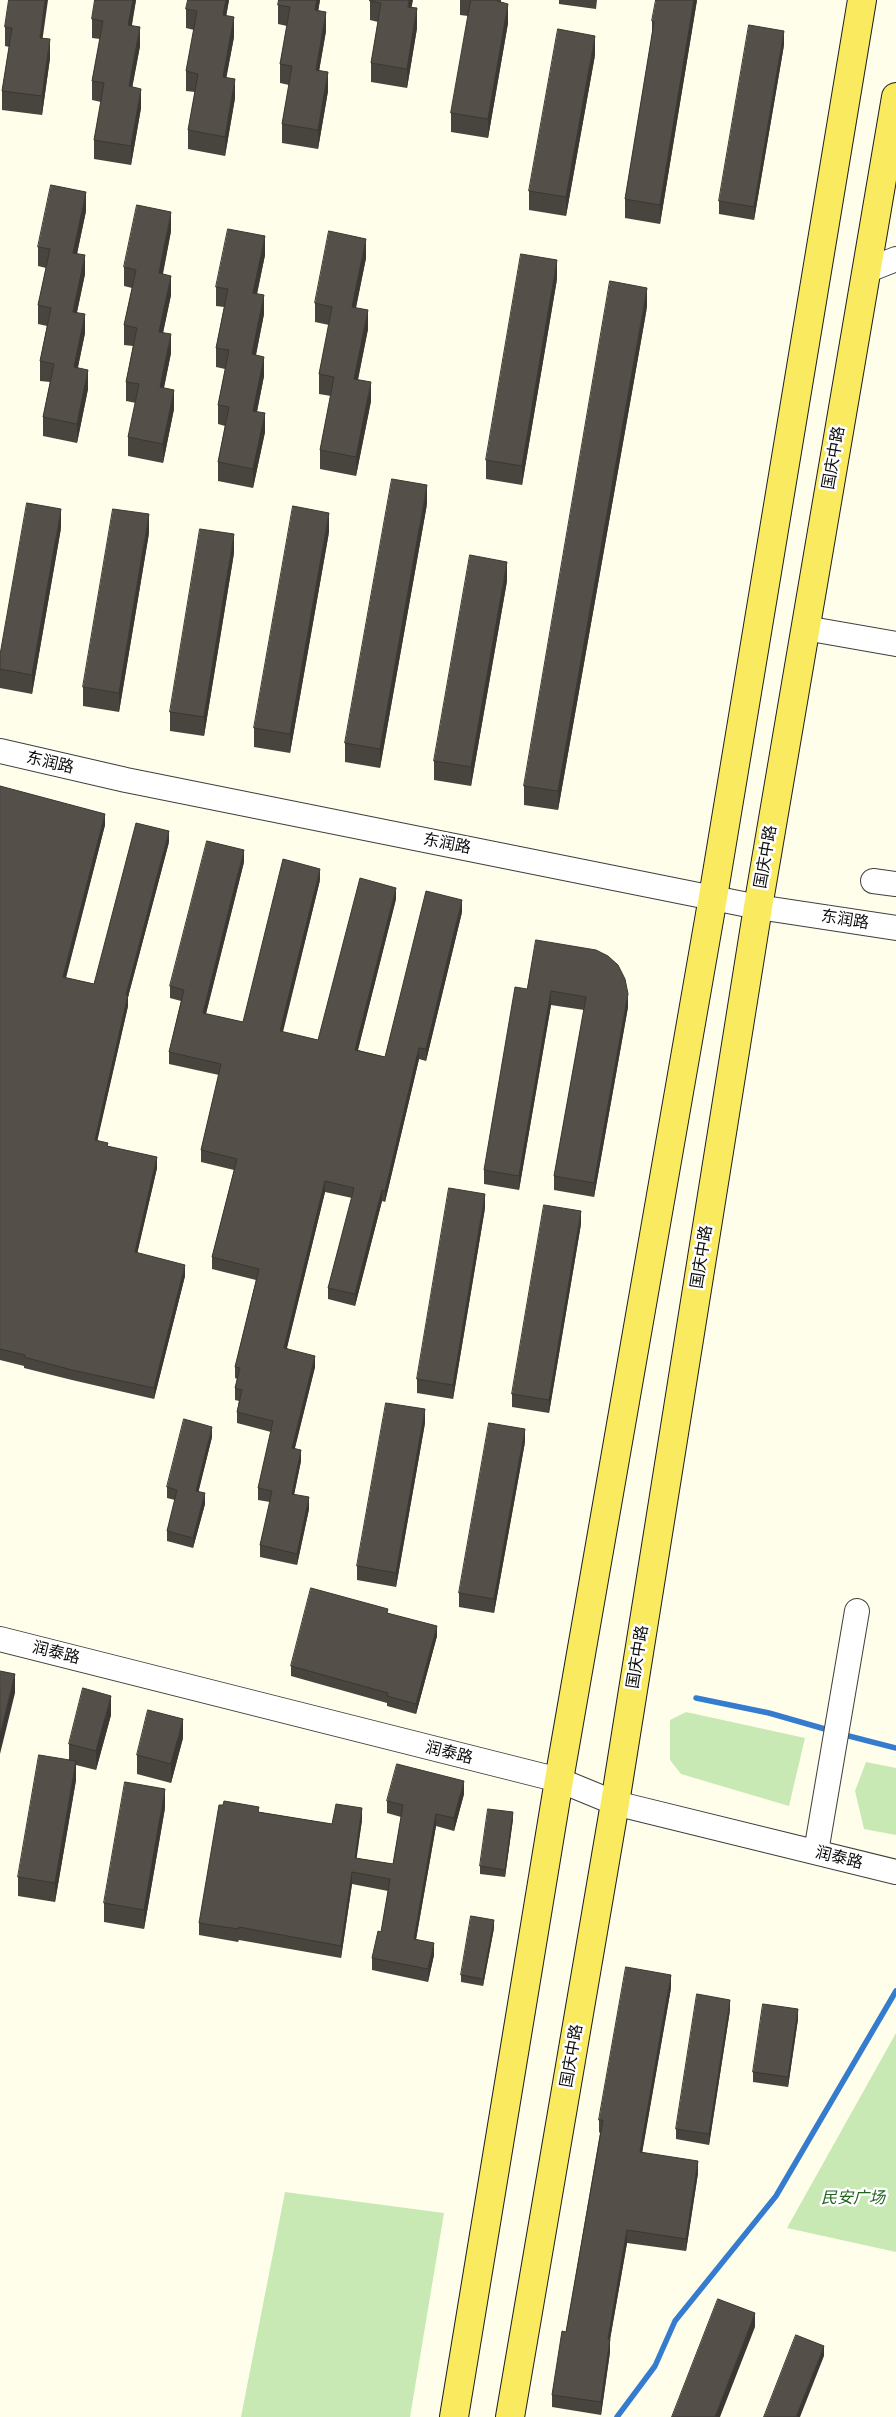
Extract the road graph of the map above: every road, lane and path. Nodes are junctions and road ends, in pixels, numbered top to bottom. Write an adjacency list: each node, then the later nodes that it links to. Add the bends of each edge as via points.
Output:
1 (862, 0): 10 (main road)
2 (896, 97): 4 (main road, 国庆中路)
3 (896, 259): 4 (street)
4 (866, 271): 5 (main road, 国庆中路)
5 (805, 628): 6 (street); 11 (main road, 国庆中路)
6 (896, 644)
7 (0, 752): 10 (street, 东润路)
8 (873, 881): 9 (street)
9 (896, 884)
10 (713, 897): 11 (street, 东润路); 15 (main road)
11 (758, 907): 12 (street, 东润路); 16 (main road, 国庆中路)
12 (896, 928)
13 (857, 1611): 17 (street)
14 (0, 1639): 15 (street, 润泰路)
15 (558, 1780): 16 (street, 润泰路); 19 (main road)
16 (615, 1803): 17 (street, 润泰路); 20 (main road, 国庆中路)
17 (816, 1852): 18 (street, 润泰路)
18 (896, 1872)
19 (454, 2417)
20 (510, 2417)

